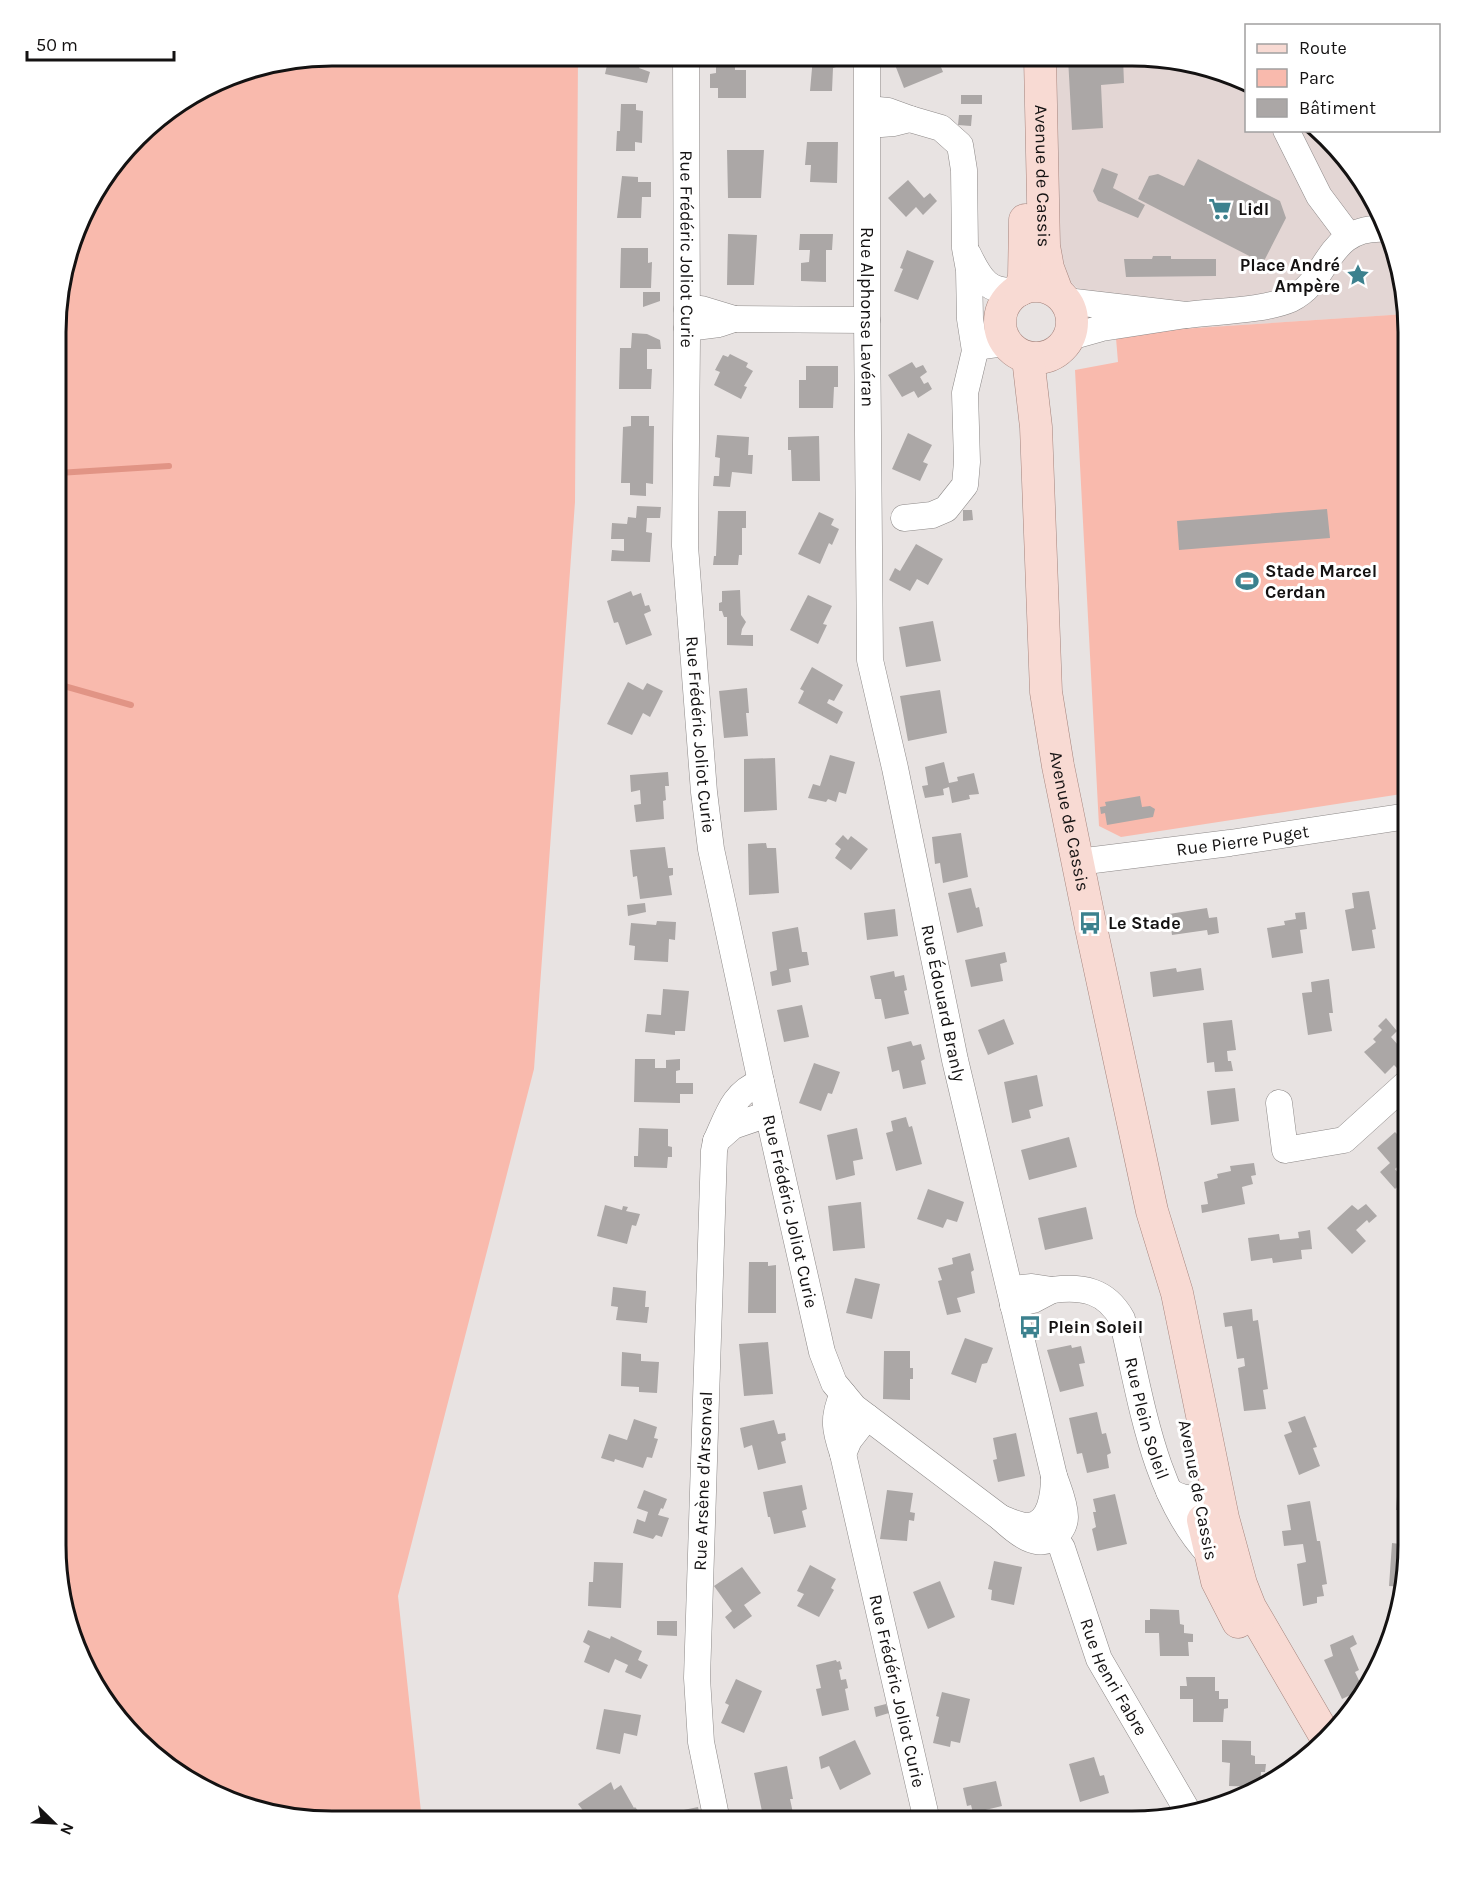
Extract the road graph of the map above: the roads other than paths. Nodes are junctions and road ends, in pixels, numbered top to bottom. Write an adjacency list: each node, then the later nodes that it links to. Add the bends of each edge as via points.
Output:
1 (686, 66): 13 (street, Rue Frédéric Joliot Curie)
2 (867, 66): 5 (street, Rue Alphonse Lavéran)
3 (1023, 66): 10 (main road, Avenue de Cassis, via 1024,277)
4 (1040, 66): 11 (main road, Avenue de Cassis, via 1044,246 1048,267)
5 (868, 117): 9 (street, via 894,123 910,119 941,128 960,145); 15 (street, Rue Alphonse Lavéran)
6 (1287, 132): 8 (street, via 1319,196)
7 (1378, 230): 8 (street)
8 (1349, 236): 12 (street, via 1293,298 1274,305)
9 (965, 248): 10 (street, via 989,286); 14 (street)
10 (1009, 290): 11 (main road, via 1040,286); 14 (street, via 987,294); 18 (main road, Avenue de Cassis, via 1000,327)
11 (1062, 297): 12 (street); 16 (main road, Avenue de Cassis, via 1072,312 1073,325)
12 (1186, 315): 16 (street, via 1102,328)
13 (687, 319): 15 (street, via 701,309 734,319); 23 (street, Rue Frédéric Joliot Curie, via 685,546 704,792 711,849)
14 (970, 319): 17 (street)
15 (867, 320): 20 (street, Rue Alphonse Lavéran)
16 (1065, 343): 18 (main road, via 1051,356 1040,359); 19 (main road, Avenue de Cassis)
17 (975, 347): 18 (street, via 996,344); 20 (street, via 965,393 965,485 946,509 932,515)
18 (1018, 352): 19 (main road, Avenue de Cassis)
19 (1036, 427): 22 (main road, Avenue de Cassis, via 1046,692)
20 (868, 518): 29 (street, Rue Édouard Branly, via 870,660 955,1060)
21 (1398, 818): 22 (street, Rue Pierre Puget)
22 (1078, 862): 28 (main road, Avenue de Cassis)
23 (761, 1082): 26 (street, Rue Frédéric Joliot Curie); 27 (street, Rue Arsène d'Arsonval, via 742,1091)
24 (1398, 1091): 25 (street, via 1344,1140 1285,1150)
25 (1279, 1103)
26 (768, 1114): 27 (street, via 733,1126); 30 (street, Rue Frédéric Joliot Curie, via 822,1352 834,1383)
27 (716, 1141): 39 (street, Rue Arsène d'Arsonval, via 697,1678 701,1742)
28 (1152, 1211): 33 (main road, Avenue de Cassis); 34 (main road, Avenue de Cassis, via 1177,1293)
29 (1012, 1297): 33 (street, Rue Plein Soleil, via 1033,1300 1052,1290 1071,1287 1090,1290 1117,1310 1157,1463); 35 (street, Rue Édouard Branly, via 1064,1508 1060,1531)
30 (843, 1394): 31 (street, Rue Frédéric Joliot Curie); 32 (street, Rue Frédéric Joliot Curie, via 835,1431)
31 (867, 1417): 32 (street); 35 (street, via 1016,1532 1043,1541)
32 (843, 1454): 40 (street, Rue Frédéric Joliot Curie)
33 (1184, 1495): 34 (street, Rue Plein Soleil, via 1212,1503); 37 (main road, Avenue de Cassis, via 1226,1601)
34 (1223, 1518): 36 (main road, Avenue de Cassis, via 1250,1607)
35 (1050, 1527): 38 (street, Rue Henri Fabre, via 1062,1548 1099,1659)
36 (1322, 1731)
37 (1309, 1743)
38 (1185, 1806)
39 (715, 1811)
40 (925, 1811)

